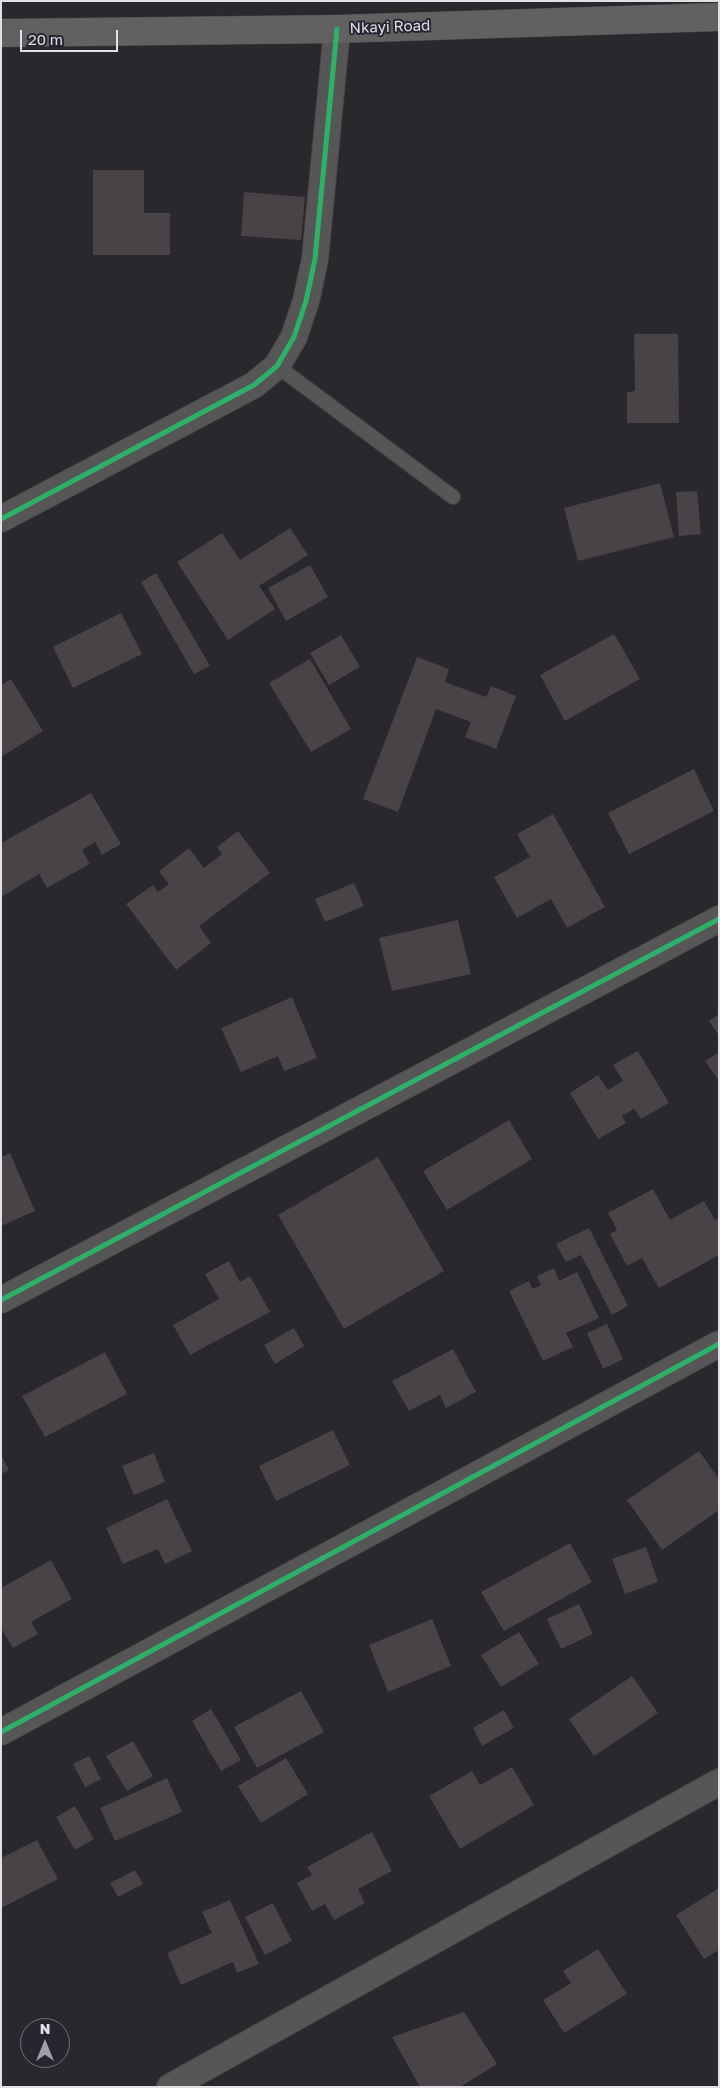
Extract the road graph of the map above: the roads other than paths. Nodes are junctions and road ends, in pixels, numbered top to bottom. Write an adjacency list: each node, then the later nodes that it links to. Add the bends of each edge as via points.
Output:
1 (719, 17): 2 (main road, Nkayi Road)
2 (338, 29): 3 (main road, Nkayi Road); 4 (street, via 315,259 294,337)
3 (1, 33)
4 (277, 366): 5 (lane); 6 (street, via 254,385)
5 (453, 497)
6 (1, 519)
7 (719, 919): 8 (street)
8 (1, 1300)
9 (719, 1344): 10 (street)
10 (1, 1732)
11 (719, 1782): 12 (street)
12 (170, 2087)

